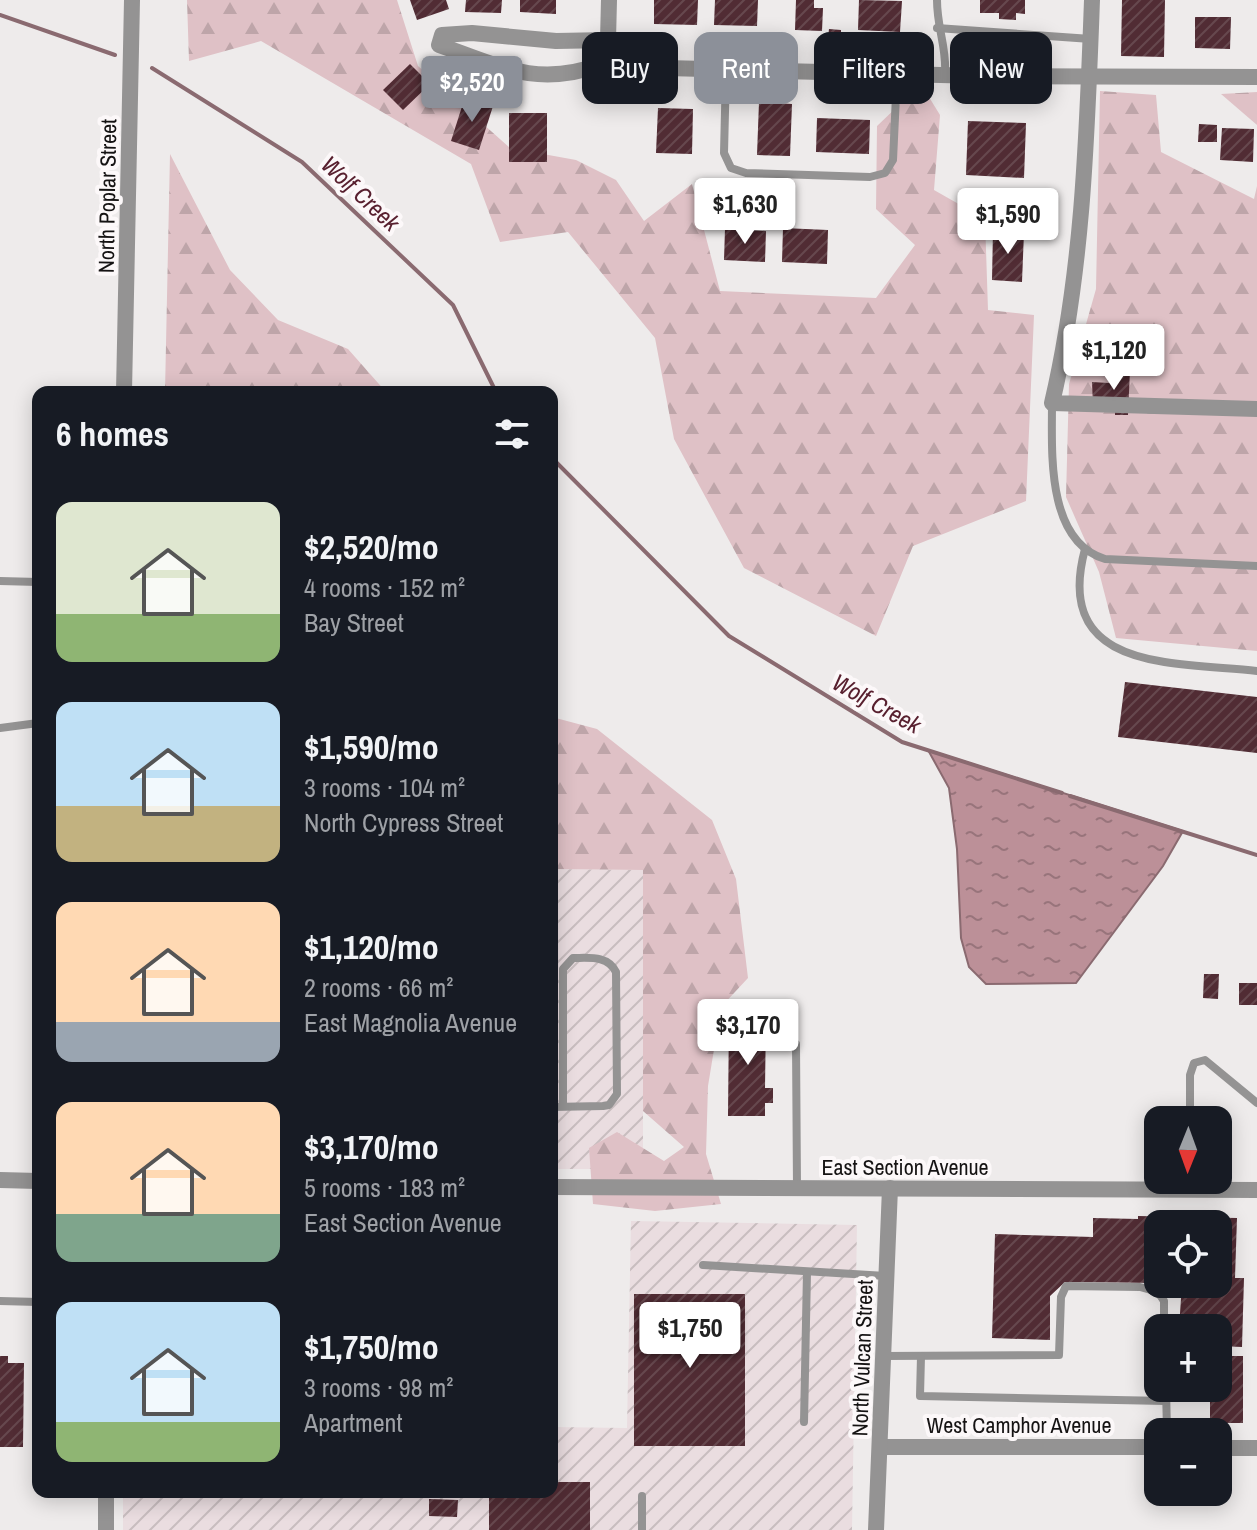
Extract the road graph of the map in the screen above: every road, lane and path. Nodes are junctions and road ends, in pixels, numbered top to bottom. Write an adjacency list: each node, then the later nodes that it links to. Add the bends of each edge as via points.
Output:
1 (132, 0): 15 (street, North Poplar Street)
2 (609, 0): 6 (street)
3 (937, 0): 5 (lane)
4 (1092, 0): 7 (street)
5 (937, 28): 7 (lane); 10 (lane, via 947,51)
6 (608, 32)
7 (1091, 39): 11 (street)
8 (608, 40): 8 (street, via 472,33 442,35 439,45 521,74 577,74 602,64)
9 (934, 75): 10 (street)
10 (945, 75): 11 (street)
11 (1090, 77): 12 (street); 16 (street, via 1073,299)
12 (1257, 77)
13 (725, 104): 14 (lane, via 724,153 731,168 746,173 855,176 885,173 893,160)
14 (896, 104)
15 (124, 386)
16 (1052, 403): 17 (street); 18 (lane, via 1052,467 1059,508)
17 (1257, 409)
18 (1085, 549): 19 (lane, via 1105,559); 22 (lane, via 1080,595 1100,639 1123,654)
19 (1257, 566)
20 (0, 581): 21 (lane)
21 (32, 582)
22 (1257, 671)
23 (32, 724): 24 (lane)
24 (0, 728)
25 (796, 1044): 36 (lane)
26 (1257, 1103): 27 (lane, via 1205,1060 1194,1063 1190,1075)
27 (1190, 1106)
28 (558, 1107): 29 (lane)
29 (563, 1107): 29 (lane, via 609,1105 617,1094 616,972 603,960 573,958 563,969)
30 (0, 1180): 31 (street)
31 (32, 1181)
32 (1144, 1185): 34 (street, East Section Avenue)
33 (558, 1187): 36 (street, East Section Avenue)
34 (890, 1188): 36 (street, East Section Avenue); 40 (street, North Vulcan Street)
35 (1232, 1188): 37 (street, East Section Avenue)
36 (797, 1189)
37 (1257, 1190)
38 (703, 1265): 39 (lane)
39 (807, 1272): 40 (lane); 47 (lane)
40 (887, 1276): 44 (street, North Vulcan Street)
41 (0, 1301): 42 (lane)
42 (32, 1302)
43 (1164, 1314): 45 (lane, via 1158,1292 1066,1286 1059,1355)
44 (884, 1356): 45 (lane); 48 (street, North Vulcan Street)
45 (921, 1356): 46 (lane, via 920,1396)
46 (1144, 1401)
47 (804, 1422)
48 (880, 1447): 49 (street, West Camphor Avenue); 56 (street, North Vulcan Street)
49 (1144, 1447)
50 (1232, 1448): 51 (street)
51 (1257, 1448)
52 (642, 1496): 55 (lane)
53 (106, 1498): 54 (street)
54 (106, 1530)
55 (642, 1530)
56 (876, 1530)

